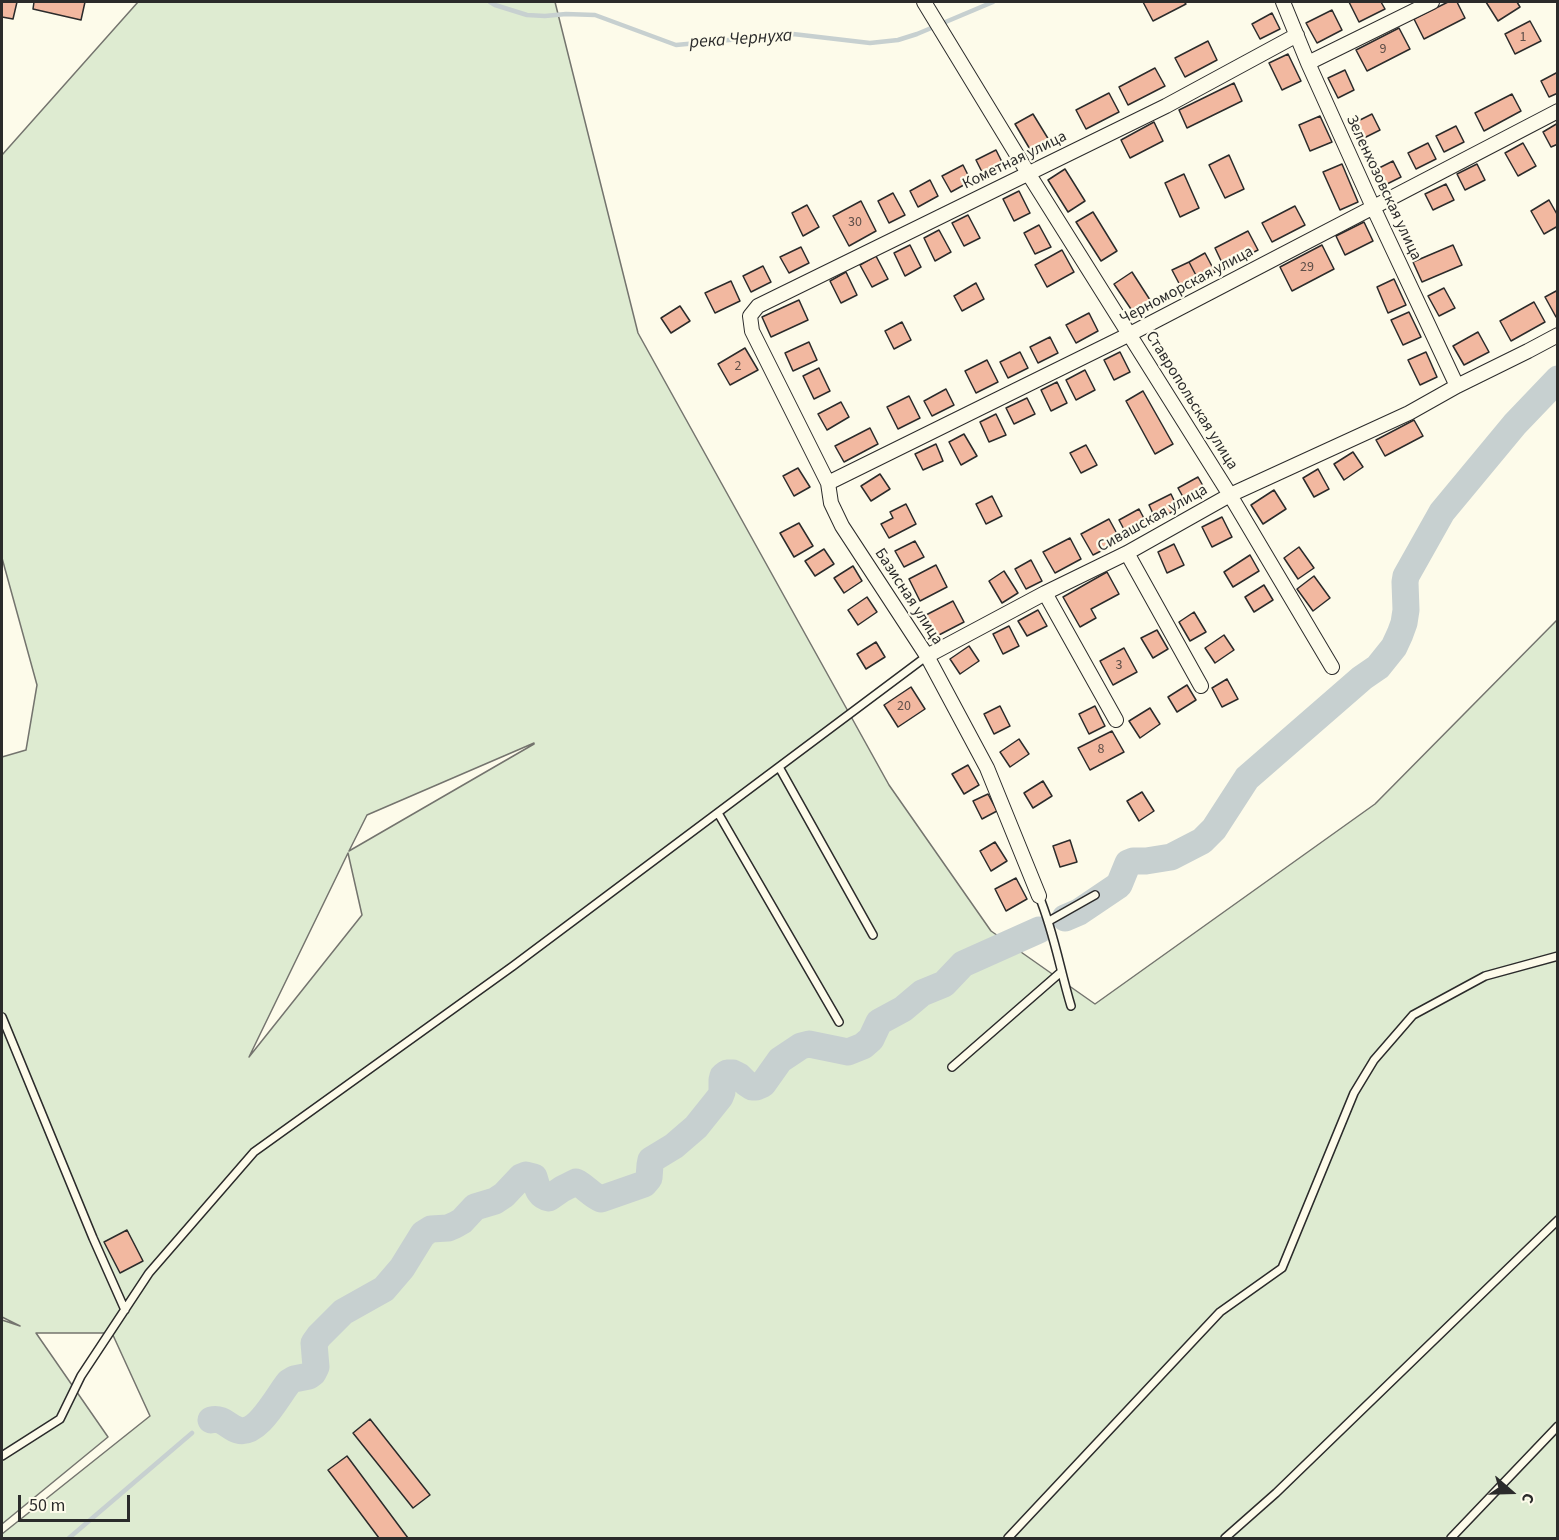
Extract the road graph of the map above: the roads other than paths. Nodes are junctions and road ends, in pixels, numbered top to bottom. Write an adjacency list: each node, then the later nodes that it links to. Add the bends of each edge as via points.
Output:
1 (924, 2): 7 (street, Ставропольская улица)
2 (1283, 2): 4 (street, Зеленхозовская улица)
3 (1432, 2): 5 (street)
4 (1297, 35): 5 (street, Зеленхозовская улица); 7 (street, Кометная улица, via 1166,106)
5 (1308, 63): 8 (street, Зеленхозовская улица)
6 (1557, 111): 8 (street, Черноморская улица)
7 (1028, 172): 9 (street, Кометная улица, via 759,306); 10 (street, Ставропольская улица)
8 (1373, 207): 10 (street, Черноморская улица); 12 (street, Зеленхозовская улица)
9 (750, 316): 13 (street, Базисная улица, via 752,331)
10 (1131, 334): 13 (street, Черноморская улица); 14 (street, Ставропольская улица)
11 (1557, 335): 12 (street, Сивашская улица)
12 (1457, 386): 14 (street, Сивашская улица, via 1409,413)
13 (828, 483): 17 (street, Базисная улица, via 831,503 842,526)
14 (1230, 495): 15 (street, Сивашская улица); 18 (street, Ставропольская улица)
15 (1127, 553): 16 (street, Сивашская улица); 19 (street)
16 (1046, 593): 17 (street, Сивашская улица); 20 (street)
17 (927, 656): 21 (lane); 24 (street, Базисная улица, via 987,768)
18 (1332, 667)
19 (1201, 687)
20 (1116, 720)
21 (779, 767): 22 (lane); 26 (lane)
22 (718, 813): 31 (lane); 34 (lane, via 254,1152 149,1273)
23 (1095, 895): 25 (lane)
24 (1039, 896): 25 (lane)
25 (1049, 921): 28 (lane)
26 (873, 935)
27 (1557, 956): 37 (lane, via 1485,976 1413,1015 1374,1060 1354,1093 1282,1268 1220,1312)
28 (1061, 972): 29 (lane); 32 (lane)
29 (1071, 1006)
30 (2, 1017): 34 (lane)
31 (839, 1022)
32 (952, 1067)
33 (1557, 1220): 38 (lane)
34 (125, 1310): 36 (lane, via 81,1376 60,1419)
35 (1557, 1426): 39 (lane)
36 (2, 1456)
37 (1008, 1539)
38 (1225, 1539)
39 (1451, 1539)

